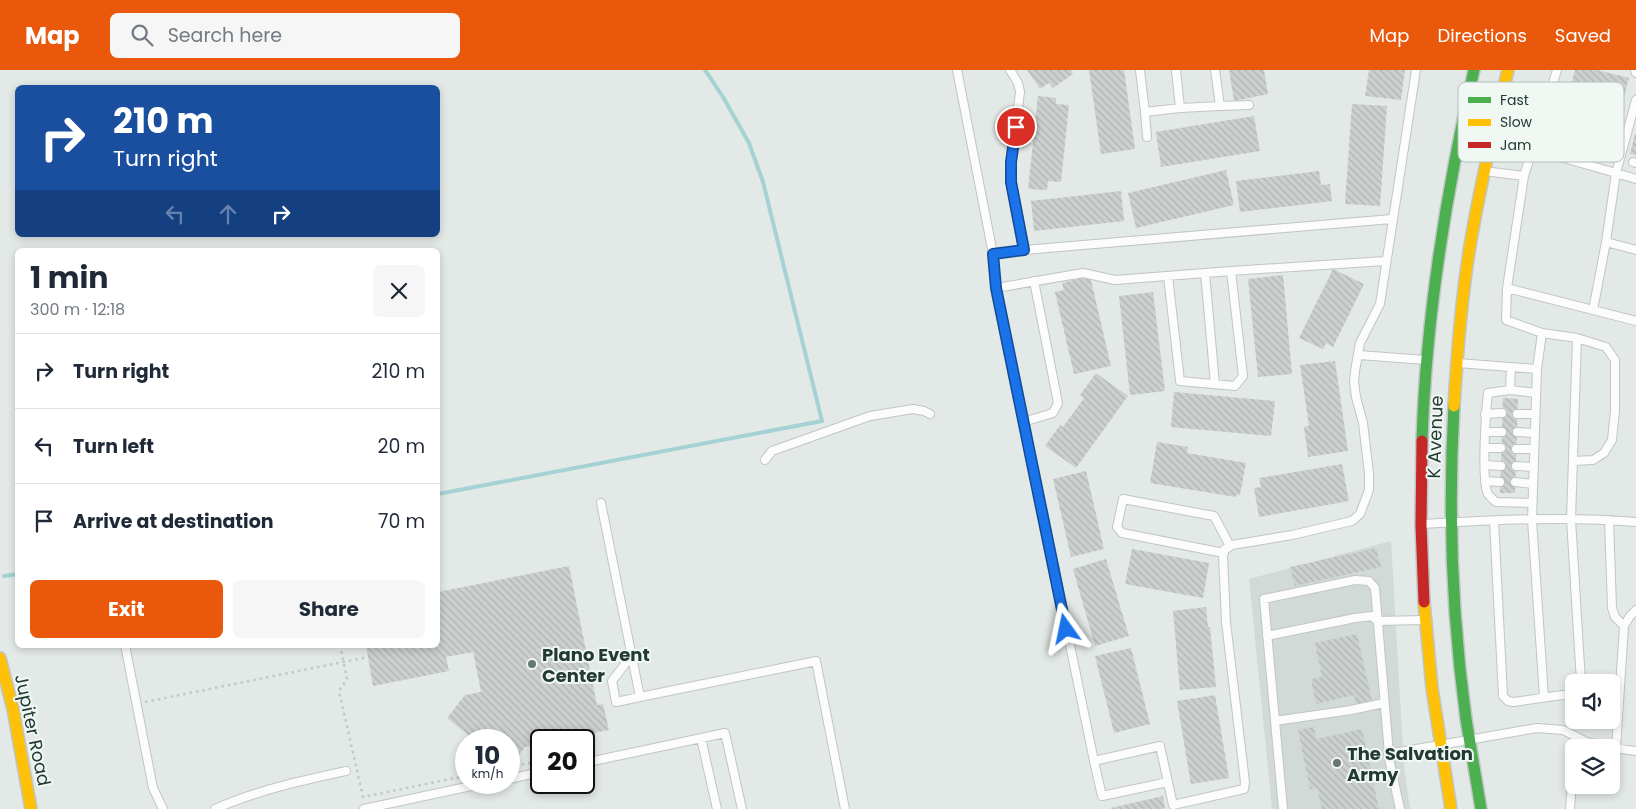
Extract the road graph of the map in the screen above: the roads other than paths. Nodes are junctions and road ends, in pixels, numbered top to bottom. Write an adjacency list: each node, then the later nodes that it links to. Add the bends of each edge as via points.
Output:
1 (957, 70): 31 (lane)
2 (1010, 70): 29 (lane, via 1020,92 1011,182)
3 (1140, 70): 15 (lane)
4 (1176, 70): 14 (lane)
5 (1215, 70): 13 (lane)
6 (1416, 70): 27 (lane)
7 (1508, 70): 9 (main road, K Avenue)
8 (1557, 70): 10 (lane)
9 (1503, 82)
10 (1553, 82)
11 (1636, 100): 17 (lane)
12 (1249, 105): 13 (lane)
13 (1220, 106): 14 (lane)
14 (1180, 108): 15 (lane)
15 (1145, 112): 16 (lane)
16 (1147, 137)
17 (1624, 144)
18 (1466, 162): 23 (main road, K Avenue)
19 (1470, 162): 23 (main road, K Avenue)
20 (1528, 162): 25 (lane)
21 (1578, 162): 24 (lane)
22 (1619, 162): 24 (lane)
23 (1468, 168): 25 (lane); 44 (main road, K Avenue, via 1432,301); 45 (main road, K Avenue, via 1466,272)
24 (1616, 173): 26 (lane); 28 (lane)
25 (1524, 176): 38 (lane)
26 (1636, 179)
27 (1392, 219): 29 (lane); 32 (lane)
28 (1606, 242): 30 (lane); 39 (lane)
29 (1024, 250): 31 (lane)
30 (1636, 250)
31 (993, 254): 37 (lane)
32 (1385, 261): 33 (lane); 43 (lane, via 1380,304 1360,343)
33 (1231, 270): 34 (lane); 48 (lane, via 1244,376 1235,386)
34 (1205, 273): 35 (lane); 48 (lane)
35 (1168, 276): 36 (lane, via 1115,280 1083,273); 48 (lane, via 1180,381)
36 (1034, 282): 37 (lane); 56 (lane, via 1058,403 1052,413)
37 (996, 288): 56 (lane)
38 (1507, 288): 39 (lane); 41 (lane, via 1506,320)
39 (1593, 310): 40 (lane)
40 (1636, 321)
41 (1542, 334): 42 (lane); 47 (lane)
42 (1577, 338): 66 (lane); 66 (lane, via 1606,346 1615,360 1615,411 1612,440 1604,452 1593,460)
43 (1359, 355): 44 (lane); 84 (lane, via 1354,382 1369,474 1369,490 1360,514 1352,521)
44 (1427, 360): 45 (main road); 83 (main road, K Avenue)
45 (1449, 362): 46 (lane); 82 (main road, K Avenue, via 1454,394)
46 (1511, 367): 47 (lane); 49 (lane)
47 (1537, 369): 50 (lane)
48 (1215, 384)
49 (1510, 390): 50 (lane); 53 (lane, via 1488,393)
50 (1536, 393): 55 (lane)
51 (1502, 413): 53 (lane)
52 (930, 414): 65 (lane, via 912,409 870,416 772,451)
53 (1485, 414): 57 (lane)
54 (1518, 414): 55 (lane)
55 (1536, 414): 60 (lane)
56 (1024, 422): 111 (lane)
57 (1485, 432): 58 (lane); 61 (lane)
58 (1502, 432)
59 (1517, 432): 60 (lane)
60 (1535, 433): 64 (lane)
61 (1485, 448): 62 (lane); 67 (lane)
62 (1501, 448)
63 (1516, 449): 64 (lane)
64 (1534, 449): 70 (lane)
65 (765, 460)
66 (1574, 460): 77 (lane)
67 (1485, 465): 68 (lane); 71 (lane)
68 (1501, 466)
69 (1516, 466): 70 (lane)
70 (1534, 467): 74 (lane)
71 (1485, 481): 72 (lane); 76 (lane, via 1488,494 1496,502)
72 (1500, 482)
73 (1515, 482): 74 (lane)
74 (1533, 484): 76 (lane)
75 (601, 503): 92 (lane)
76 (1532, 503): 78 (lane)
77 (1571, 519): 78 (lane); 79 (lane); 94 (lane)
78 (1532, 520): 80 (lane); 98 (lane)
79 (1609, 520): 81 (lane); 89 (lane, via 1612,608)
80 (1494, 521): 82 (lane); 98 (lane, via 1503,696 1514,702)
81 (1636, 522)
82 (1451, 523): 83 (lane); 105 (main road, K Avenue, via 1458,649)
83 (1422, 524): 87 (main road, K Avenue)
84 (1230, 546): 85 (lane); 85 (lane, via 1214,516 1122,499 1117,527 1122,533)
85 (1224, 553): 116 (lane, via 1226,622 1244,789)
86 (1636, 610): 89 (lane)
87 (1426, 620): 88 (lane); 106 (main road, K Avenue)
88 (1377, 621): 90 (lane, via 1372,616 1355,618); 90 (lane, via 1375,588 1368,581 1355,580 1264,599); 99 (lane)
89 (1624, 626): 95 (lane)
90 (1267, 636): 100 (lane)
91 (126, 648): 118 (lane, via 153,788)
92 (632, 655): 97 (lane); 97 (lane, via 612,681 616,702)
93 (0, 658): 117 (main road, Jupiter Road)
94 (1581, 674)
95 (1618, 674)
96 (1565, 694): 98 (lane)
97 (640, 696): 123 (lane, via 816,661)
98 (1544, 697)
99 (1384, 703): 100 (lane); 109 (lane)
100 (1275, 721): 124 (lane)
101 (1575, 736): 103 (lane); 104 (lane); 105 (lane, via 1563,730 1537,728)
102 (701, 738): 110 (lane); 121 (lane); 122 (lane, via 724,733)
103 (1575, 739)
104 (1581, 739)
105 (1470, 741): 106 (lane); 127 (main road, K Avenue)
106 (1439, 746): 109 (lane); 126 (main road, K Avenue)
107 (1620, 749): 108 (lane)
108 (1636, 751)
109 (1389, 754): 125 (lane)
110 (595, 761)
111 (1094, 761): 113 (lane, via 1102,796); 113 (lane, via 1160,746)
112 (346, 772): 119 (lane, via 272,788)
113 (1168, 782): 116 (lane)
114 (455, 790): 120 (lane)
115 (1571, 794): 128 (lane)
116 (1173, 807)
117 (31, 809)
118 (163, 809)
119 (215, 809)
120 (364, 809)
121 (717, 809)
122 (742, 809)
123 (845, 809)
124 (1283, 809)
125 (1400, 809)
126 (1451, 809)
127 (1481, 809)
128 (1570, 809)

